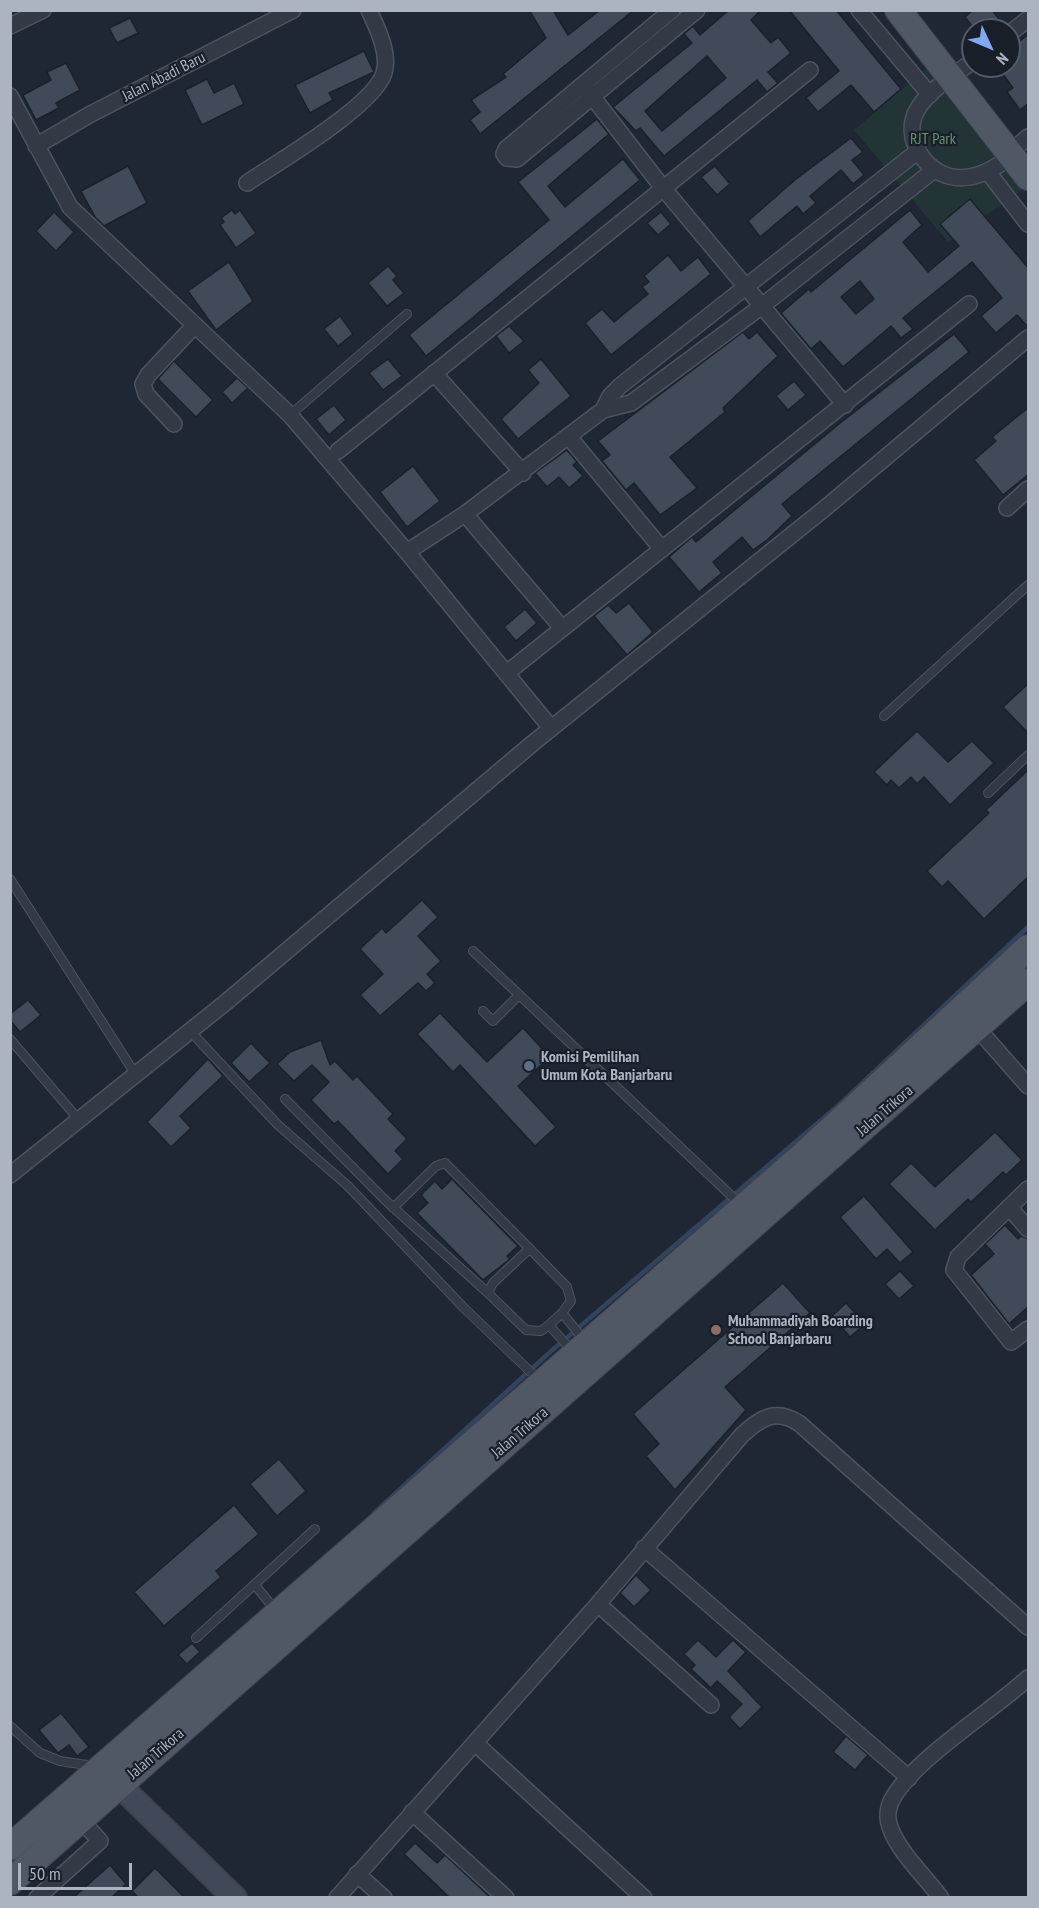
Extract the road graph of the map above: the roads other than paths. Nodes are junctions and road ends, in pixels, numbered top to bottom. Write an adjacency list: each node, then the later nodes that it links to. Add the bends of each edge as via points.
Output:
1 (43, 10): 9 (street)
2 (293, 10): 19 (street, Jalan Abadi Baru)
3 (369, 10): 25 (street, via 384,51 384,74 356,109)
4 (672, 10): 15 (street)
5 (697, 10): 18 (street)
6 (859, 10): 16 (street)
7 (898, 10): 10 (main road)
8 (917, 10): 11 (main road)
9 (10, 26)
10 (961, 69)
11 (961, 69)
12 (810, 70): 26 (street)
13 (961, 71): 16 (street)
14 (968, 78): 20 (main road)
15 (583, 85): 18 (street); 18 (street, via 506,149 505,155 509,160 517,159)
16 (930, 95): 21 (street, via 912,123)
17 (10, 96): 19 (street)
18 (593, 99): 26 (street)
19 (36, 146): 32 (street, via 70,207)
20 (1022, 148): 23 (street); 24 (main road)
21 (918, 151): 22 (street); 28 (street)
22 (934, 170): 23 (street, via 952,177); 30 (street)
23 (988, 172): 27 (street)
24 (1029, 177)
25 (247, 183)
26 (663, 188): 28 (street); 34 (street)
27 (1029, 224)
28 (745, 286): 30 (street); 36 (street, via 620,386)
29 (969, 304): 35 (street)
30 (762, 306): 35 (street); 36 (street, via 631,403)
31 (407, 314): 37 (lane)
32 (195, 325): 37 (street); 38 (street, via 143,384 146,394)
33 (1029, 338): 51 (street)
34 (434, 373): 40 (street); 41 (street)
35 (845, 405): 45 (street)
36 (603, 410): 39 (street)
37 (290, 415): 46 (street)
38 (174, 424)
39 (569, 437): 41 (street); 45 (street)
40 (338, 451)
41 (523, 473): 44 (street)
42 (1029, 489): 43 (street)
43 (1007, 508)
44 (465, 514): 46 (street); 48 (street)
45 (661, 548): 48 (street)
46 (407, 552): 49 (street)
47 (1029, 585): 50 (lane)
48 (562, 628): 49 (street)
49 (508, 672): 51 (street)
50 (884, 716)
51 (551, 728): 61 (street)
52 (1029, 755): 53 (lane)
53 (988, 793)
54 (10, 879): 63 (lane)
55 (1029, 948): 69 (main road, Jalan Trikora)
56 (473, 951): 58 (lane)
57 (1029, 982): 60 (main road, Jalan Trikora)
58 (519, 996): 59 (lane, via 494,1021); 69 (lane)
59 (483, 1011)
60 (978, 1029): 64 (street); 80 (main road, Jalan Trikora)
61 (191, 1032): 63 (street); 79 (lane, via 278,1125 348,1186)
62 (10, 1039): 66 (lane)
63 (136, 1075): 66 (street)
64 (1029, 1086)
65 (285, 1099): 71 (lane)
66 (79, 1120): 67 (street)
67 (10, 1175)
68 (1029, 1189): 70 (street)
69 (738, 1202): 78 (main road, Jalan Trikora)
70 (1009, 1207): 72 (street); 77 (street, via 958,1257 954,1270 1011,1342)
71 (393, 1208): 73 (lane, via 436,1166 445,1163); 74 (lane)
72 (1029, 1229)
73 (531, 1250): 74 (lane); 75 (lane, via 567,1287 571,1301)
74 (488, 1293): 76 (lane, via 526,1330 541,1331)
75 (562, 1313): 76 (lane); 78 (lane)
76 (549, 1325): 78 (lane)
77 (1029, 1329)
78 (580, 1348): 79 (main road, Jalan Trikora)
79 (542, 1383): 80 (main road, Jalan Trikora)
80 (479, 1453): 85 (main road, Jalan Trikora); 94 (main road, Jalan Trikora)
81 (315, 1529): 83 (lane)
82 (644, 1548): 84 (street); 86 (street, via 747,1430 763,1418 781,1414 800,1424); 93 (street)
83 (255, 1585): 85 (lane); 87 (lane)
84 (598, 1604): 89 (street); 91 (street)
85 (279, 1615): 92 (main road, Jalan Trikora)
86 (1029, 1627)
87 (196, 1638)
88 (1029, 1678): 93 (street)
89 (711, 1705)
90 (10, 1726): 92 (lane, via 40,1753)
91 (475, 1743): 95 (street); 105 (street)
92 (100, 1768): 97 (main road, Jalan Trikora)
93 (909, 1778): 106 (street, via 889,1807 890,1828)
94 (120, 1786): 96 (main road, Jalan Trikora); 101 (main road)
95 (412, 1812): 98 (street); 104 (street)
96 (82, 1821): 99 (main road, Jalan Trikora); 100 (street, via 100,1841)
97 (10, 1847)
98 (357, 1874): 102 (street); 103 (street)
99 (10, 1882)
100 (37, 1898)
101 (235, 1898)
102 (337, 1898)
103 (384, 1898)
104 (506, 1898)
105 (644, 1898)
106 (941, 1898)

